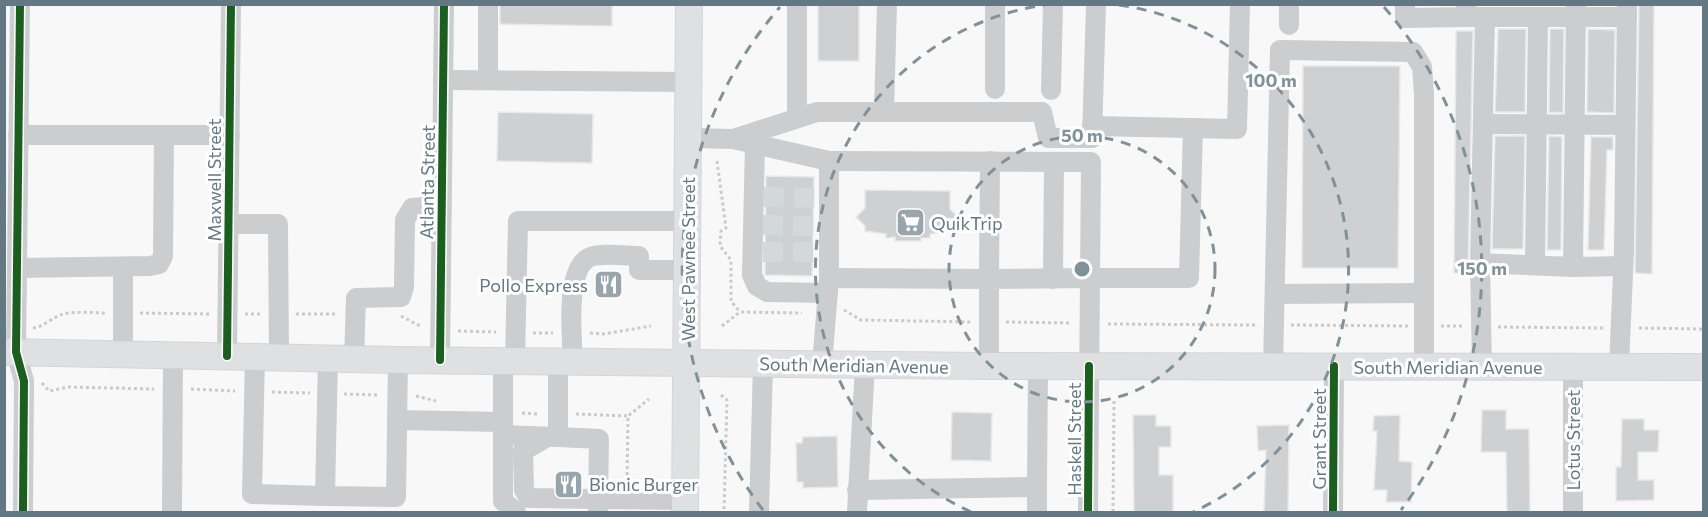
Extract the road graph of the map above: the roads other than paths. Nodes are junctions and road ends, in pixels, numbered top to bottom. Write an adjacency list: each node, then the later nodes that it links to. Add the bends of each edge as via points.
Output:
1 (20, 4): 32 (street)
2 (231, 4): 33 (street, Maxwell Street)
3 (444, 4): 19 (street, Atlanta Street)
4 (488, 4): 20 (street)
5 (689, 4): 21 (main road, West Pawnee Street)
6 (797, 4): 25 (street)
7 (887, 4): 24 (street)
8 (995, 4): 22 (street)
9 (1053, 4): 23 (street)
10 (1096, 4): 31 (street, Haskell Street)
11 (1240, 4): 30 (street, via 1237,129)
12 (1289, 4): 18 (street)
13 (1406, 4): 16 (street, via 1405,18)
14 (1576, 11): 15 (street); 17 (street); 27 (street)
15 (1627, 11): 28 (street)
16 (1472, 13): 17 (street); 26 (street)
17 (1528, 13): 29 (street)
18 (1289, 25)
19 (443, 80): 20 (street); 42 (street, Atlanta Street)
20 (488, 80): 21 (street)
21 (689, 82): 35 (main road, West Pawnee Street)
22 (995, 89)
23 (1051, 90)
24 (884, 112): 25 (street, via 817,112); 31 (street, via 1042,112 1048,138)
25 (797, 118): 36 (street)
26 (1483, 124): 29 (street); 45 (street)
27 (1575, 125): 28 (street); 29 (street); 49 (street)
28 (1625, 125): 47 (street)
29 (1537, 126): 46 (street)
30 (1193, 128): 31 (street); 52 (street, via 1190,278)
31 (1092, 132): 41 (street, Haskell Street)
32 (18, 135): 34 (street); 50 (street)
33 (230, 135): 34 (street); 44 (street, Maxwell Street)
34 (164, 136): 48 (street, via 163,256 159,264)
35 (688, 138): 36 (street); 43 (main road, West Pawnee Street)
36 (732, 139): 37 (street)
37 (755, 144): 38 (street); 56 (street, via 758,252 752,275 757,286 767,292)
38 (829, 160): 39 (street); 56 (street, via 821,198 821,252)
39 (990, 161): 40 (street); 53 (street)
40 (1054, 162): 41 (street); 54 (street)
41 (1090, 162): 52 (street, Haskell Street)
42 (441, 206): 64 (street, via 412,208 405,220 401,297 356,298); 66 (street, Atlanta Street)
43 (688, 221): 51 (main road, West Pawnee Street); 67 (street, via 518,221 516,332)
44 (229, 224): 61 (street, Maxwell Street); 62 (street, via 278,224 278,314)
45 (1480, 263): 46 (street); 79 (street)
46 (1535, 265): 49 (street)
47 (1623, 266): 49 (street); 81 (street)
48 (123, 267): 50 (street); 59 (street)
49 (1573, 267)
50 (17, 268): 58 (street)
51 (688, 270): 68 (street, via 639,270 639,256 589,258 576,274 572,333); 69 (main road, West Pawnee Street)
52 (1090, 278): 54 (street); 75 (street, Haskell Street)
53 (989, 279): 54 (street); 56 (street); 73 (street)
54 (1053, 279)
55 (1424, 293): 57 (street); 57 (street, via 1424,94 1422,68 1413,52 1280,50); 78 (street)
56 (828, 294): 71 (street)
57 (1275, 294): 76 (street)
58 (13, 344): 59 (main road, South Meridian Avenue); 91 (street, via 24,381)
59 (123, 354): 60 (main road, South Meridian Avenue)
60 (173, 355): 61 (main road, South Meridian Avenue); 92 (street)
61 (227, 356): 62 (main road, South Meridian Avenue)
62 (267, 357): 63 (main road, South Meridian Avenue); 88 (street, via 252,494)
63 (328, 358): 64 (main road, South Meridian Avenue); 88 (street)
64 (354, 358): 65 (main road, South Meridian Avenue)
65 (398, 360): 66 (main road, South Meridian Avenue); 83 (street)
66 (440, 360): 67 (main road, South Meridian Avenue)
67 (509, 361): 68 (main road, South Meridian Avenue); 84 (street)
68 (565, 362): 69 (main road, South Meridian Avenue); 85 (street)
69 (687, 363): 70 (main road, South Meridian Avenue); 90 (main road, West Pawnee Street)
70 (763, 364): 71 (main road, South Meridian Avenue); 94 (street)
71 (822, 364): 72 (main road, South Meridian Avenue)
72 (865, 365): 73 (main road, South Meridian Avenue); 87 (street)
73 (990, 366): 74 (main road, South Meridian Avenue)
74 (1038, 366): 75 (main road, South Meridian Avenue); 86 (street)
75 (1089, 366): 76 (main road, South Meridian Avenue); 97 (street, Haskell Street)
76 (1273, 366): 77 (main road, South Meridian Avenue)
77 (1334, 366): 78 (main road, South Meridian Avenue); 98 (street, Grant Street)
78 (1424, 367): 79 (main road, South Meridian Avenue)
79 (1482, 367): 80 (main road, South Meridian Avenue)
80 (1573, 367): 81 (main road, South Meridian Avenue); 99 (street, Lotus Street)
81 (1619, 367): 82 (main road, South Meridian Avenue)
82 (1704, 367)
83 (397, 420): 84 (street); 88 (street, via 396,497)
84 (503, 429): 85 (street); 93 (street, via 503,501)
85 (553, 437): 89 (street, via 599,439); 89 (street, via 523,451 524,490 529,498)
86 (1037, 487): 87 (street); 96 (street)
87 (857, 490): 95 (street)
88 (325, 496)
89 (598, 506): 90 (street, via 626,499)
90 (686, 506)
91 (23, 513)
92 (172, 513)
93 (516, 513)
94 (759, 513)
95 (857, 513)
96 (1037, 513)
97 (1088, 513)
98 (1333, 513)
99 (1573, 513)

